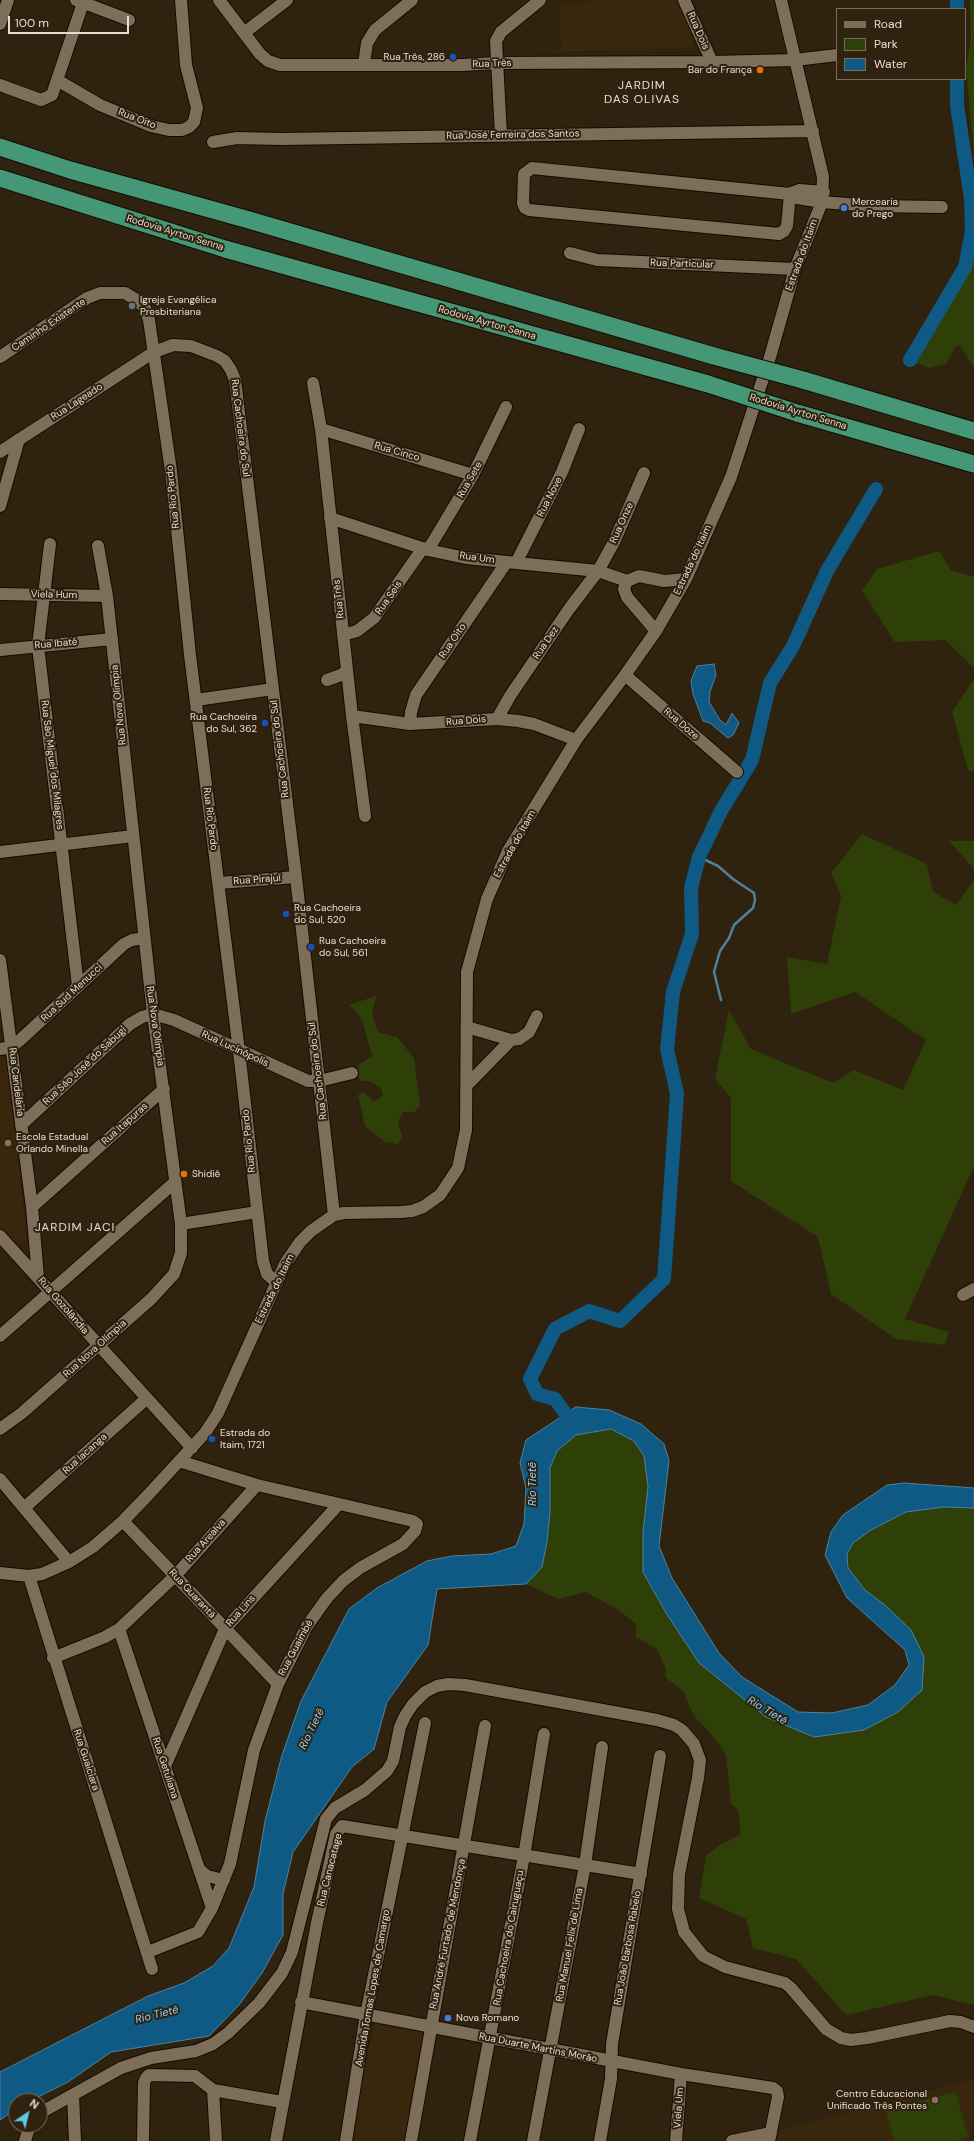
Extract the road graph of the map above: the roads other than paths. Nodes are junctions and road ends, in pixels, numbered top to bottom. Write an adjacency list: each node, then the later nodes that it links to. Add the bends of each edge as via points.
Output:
1 (8, 0): 11 (street)
2 (181, 0): 18 (street, Rua Oito, via 185,57 196,108 194,122 189,127 170,130 151,126 100,105)
3 (219, 0): 12 (street, Rua Três)
4 (286, 0): 12 (street)
5 (412, 0): 17 (street, via 375,30 367,44)
6 (540, 0): 16 (street, via 498,36)
7 (684, 0): 15 (street, Rua Dois)
8 (781, 0): 14 (street, Estrada do Itaim)
9 (81, 1): 10 (street); 18 (street)
10 (129, 20)
11 (0, 24)
12 (244, 33): 17 (street, Rua Três, via 260,54 268,61 280,65)
13 (836, 55): 14 (street, Rua Três)
14 (795, 60): 15 (street, Rua Três); 20 (street, Estrada do Itaim)
15 (712, 62): 16 (street, Rua Três)
16 (497, 63): 17 (street, Rua Três); 21 (street)
17 (364, 64)
18 (57, 80): 19 (street, via 52,95 41,100)
19 (0, 85)
20 (813, 131): 21 (street, Rua José Ferreira dos Santos); 28 (street, Estrada do Itaim, via 823,177)
21 (501, 135): 22 (street, Rua José Ferreira dos Santos, via 237,138)
22 (213, 142)
23 (0, 147): 38 (highway, bridge, via 70,170)
24 (0, 178): 26 (highway, Rodovia Ayrton Senna)
25 (0, 182): 26 (highway)
26 (30, 187): 41 (highway, Rodovia Ayrton Senna, bridge, via 225,249 708,384 797,413)
27 (790, 194): 27 (street, via 532,168 524,174 523,203 529,210 779,234 786,226); 28 (street, via 797,198)
28 (823, 197): 29 (street, via 872,206); 31 (street, Estrada do Itaim)
29 (942, 207)
30 (570, 253): 31 (street, Rua Particular, via 596,260)
31 (795, 269): 51 (street, Estrada do Itaim, via 731,477)
32 (154, 352): 33 (street, Caminho Existente, via 145,308 136,299 113,292 87,298); 39 (street, Rua Lageado); 64 (street, Rua Cachoeira do Sul, via 173,345 191,346 208,352 229,365 235,380); 65 (street, Rua Rio Pardo, via 171,471)
33 (0, 357)
34 (313, 383): 36 (street, Rua Três)
35 (506, 407): 43 (street, Rua Sete)
36 (321, 429): 43 (street, Rua Cinco); 45 (street, Rua Três)
37 (580, 429): 49 (street, Rua Nove, via 562,472)
38 (974, 431)
39 (19, 439): 40 (street, Rua Lageado); 44 (street)
40 (0, 452)
41 (974, 464)
42 (644, 473): 50 (street, Rua Onze, via 614,542)
43 (473, 475): 48 (street, Rua Sete)
44 (0, 506)
45 (330, 518): 48 (street, Rua Um); 57 (street, Rua Três)
46 (50, 544): 54 (street, Rua São Miguel dos Milagres)
47 (98, 546): 55 (street, Rua Nova Olímpia)
48 (426, 549): 49 (street, Rua Um, via 466,558); 57 (street, Rua Seis, via 374,618 357,631)
49 (511, 563): 50 (street, Rua Um); 68 (street, Rua Oito, via 416,695)
50 (598, 571): 52 (street, Rua Um); 67 (street, Rua Dez, via 569,609)
51 (686, 579): 52 (street, Rua Um, via 664,581 639,576); 56 (street, Estrada do Itaim)
52 (627, 581): 56 (street, via 624,589 627,597)
53 (0, 594): 54 (street, Viela Hum)
54 (44, 595): 55 (street, Viela Hum); 59 (street, Rua São Miguel dos Milagres)
55 (107, 596): 58 (street, Rua Nova Olímpia)
56 (656, 631): 62 (street, Estrada do Itaim)
57 (343, 634): 61 (street, Rua Três)
58 (112, 639): 59 (street, Rua Ibaté); 72 (street, Rua Nova Olímpia)
59 (38, 646): 60 (street, Rua Ibaté); 73 (street, Rua São Miguel dos Milagres)
60 (0, 650)
61 (347, 670): 63 (street); 66 (street, Rua Três)
62 (625, 675): 69 (street, Estrada do Itaim); 70 (street, Rua Doze)
63 (327, 680)
64 (273, 689): 65 (street); 75 (street, Rua Cachoeira do Sul)
65 (196, 700): 76 (street, Rua Rio Pardo)
66 (352, 716): 68 (street, Rua Dois); 71 (street, Rua Três)
67 (497, 719): 68 (street, Rua Dois); 69 (street, Rua Dois, via 534,724)
68 (410, 724)
69 (576, 740): 82 (street, Estrada do Itaim, via 508,851 487,899 467,972)
70 (737, 772)
71 (365, 816)
72 (132, 836): 73 (street); 77 (street, Rua Nova Olímpia, via 135,843)
73 (62, 845): 74 (street); 79 (street, Rua São Miguel dos Milagres)
74 (0, 852)
75 (296, 877): 76 (street, Rua Pirajuí); 87 (street, Rua Cachoeira do Sul)
76 (219, 883): 85 (street, Rua Rio Pardo)
77 (144, 938): 79 (street, Rua Sud Menucci, via 124,944); 80 (street, Rua Nova Olímpia)
78 (0, 960): 84 (street, Rua Candelária)
79 (78, 986): 84 (street, Rua Sud Menucci)
80 (153, 1014): 85 (street, Rua Lucinópolis, via 174,1020); 89 (street, Rua Nova Olímpia); 90 (street, Rua São José do Sabugi, via 130,1024)
81 (537, 1016): 83 (street, via 525,1036)
82 (467, 1027): 83 (street); 88 (street, Estrada do Itaim)
83 (511, 1040): 88 (street)
84 (6, 1048): 90 (street, Rua Candelária)
85 (239, 1051): 87 (street, Rua Lucinópolis, via 308,1081); 93 (street, Rua Rio Pardo)
86 (352, 1074): 87 (street)
87 (319, 1081): 94 (street, Rua Cachoeira do Sul)
88 (467, 1085): 94 (street, Estrada do Itaim, via 463,1152 453,1177 440,1195 412,1211 352,1211)
89 (164, 1089): 91 (street, Rua Nova Olímpia); 92 (street, Rua Itapuras)
90 (21, 1126): 92 (street, Rua Candelária)
91 (175, 1182): 95 (street, Rua Nova Olímpia); 100 (street)
92 (32, 1207): 97 (street, Rua Candelária)
93 (257, 1212): 95 (street); 98 (street, Rua Rio Pardo, via 264,1268)
94 (334, 1215): 98 (street, Estrada do Itaim, via 300,1242)
95 (181, 1224): 103 (street, Rua Nova Olímpia, via 181,1253 174,1274)
96 (1, 1238): 97 (street, Rua Gozolândia)
97 (38, 1277): 100 (street, Rua Gozolândia)
98 (276, 1282): 106 (street, Estrada do Itaim, via 218,1413)
99 (974, 1289): 101 (street)
100 (51, 1292): 102 (street); 103 (street, Rua Gozolândia)
101 (963, 1294)
102 (0, 1336)
103 (99, 1347): 104 (street, Rua Gozolândia); 105 (street, Rua Nova Olímpia)
104 (146, 1399): 106 (street, Rua Gozolândia); 111 (street, Rua Iacanga)
105 (0, 1429)
106 (192, 1448): 107 (street, Estrada do Itaim)
107 (180, 1461): 109 (street, Rua Guaimbé); 112 (street, Estrada do Itaim)
108 (0, 1479): 111 (street)
109 (257, 1484): 110 (street, Rua Guaimbé); 116 (street, Rua Arealva)
110 (339, 1504): 118 (street, Rua Lins); 120 (street, Rua Guaimbé, via 413,1521 417,1524 416,1528 403,1544 360,1568 327,1598 307,1626)
111 (24, 1508): 113 (street)
112 (123, 1521): 113 (street, Estrada do Itaim, via 93,1547); 116 (street, Rua Guarantã)
113 (69, 1562): 115 (street, Estrada do Itaim, via 42,1574)
114 (0, 1573): 115 (street, Estrada do Itaim)
115 (29, 1576): 119 (street, Rua Guaiciara)
116 (175, 1576): 117 (street, Rua Arealva); 118 (street, Rua Guarantã)
117 (119, 1629): 119 (street, Rua Arealva); 124 (street, Rua Getuliana)
118 (225, 1629): 120 (street, Rua Guarantã); 125 (street, Rua Lins)
119 (53, 1658): 137 (street, Rua Guaiciara)
120 (278, 1684): 135 (street, Rua Guaimbé, via 254,1750 230,1864)
121 (425, 1722): 129 (street, Avenida Tomas Lopes de Camargo)
122 (485, 1726): 130 (street, Rua André Furtado de Mendonça)
123 (544, 1734): 131 (street, Rua Cachoeira do Cairuguaçu)
124 (155, 1737): 125 (street, via 166,1742); 128 (street, Rua Getuliana)
125 (176, 1740): 128 (street, Rua Lins)
126 (602, 1747): 132 (street, Rua Manuel Felix de Lima)
127 (660, 1756): 134 (street, Rua João Barbosa Rabelo)
128 (165, 1766): 133 (street, Rua Getuliana)
129 (401, 1835): 130 (street, Rua Canacatage); 139 (street, Rua Canacatage, via 348,1826 342,1826 338,1830); 140 (street, Avenida Tomas Lopes de Camargo)
130 (465, 1845): 131 (street, Rua Canacatage); 141 (street, Rua André Furtado de Mendonça)
131 (524, 1856): 132 (street, Rua Canacatage); 143 (street, Rua Cachoeira do Cairuguaçu)
132 (585, 1865): 134 (street, Rua Canacatage); 144 (street, Rua Manuel Felix de Lima)
133 (199, 1869): 135 (street, via 207,1876); 136 (street, Rua Getuliana)
134 (641, 1874): 145 (street, Rua João Barbosa Rabelo)
135 (224, 1880): 136 (street, Rua Guaimbé)
136 (212, 1908): 137 (street, Rua Guaimbé, via 203,1927 194,1935)
137 (147, 1948): 138 (street, Rua Guaiciara)
138 (152, 1969)
139 (301, 2002): 140 (street, Rua Duarte Martins Morão); 149 (street, Rua Canacatage)
140 (366, 2015): 141 (street, Rua Duarte Martins Morão); 156 (street, Avenida Tomas Lopes de Camargo)
141 (430, 2027): 143 (street, Rua Duarte Martins Morão); 157 (street, Rua André Furtado de Mendonça)
142 (974, 2027): 148 (street, via 950,2021 867,2038 841,2038 826,2029 785,1983 725,1967 704,1956 684,1932 678,1909 680,1874 700,1760 694,1744 682,1730 657,1720 448,1684 425,1692 413,1704 400,1727 393,1761 387,1771 365,1790 335,1808 326,1819 292,1952 282,1973 259,2003 213,2044 196,2051 132,2063)
143 (491, 2038): 144 (street, Rua Duarte Martins Morão); 158 (street, Rua Cachoeira do Cairuguaçu)
144 (550, 2050): 145 (street, Rua Duarte Martins Morão); 159 (street, Rua Manuel Felix de Lima)
145 (611, 2062): 146 (street, Rua Duarte Martins Morão); 160 (street, Rua João Barbosa Rabelo, via 611,2079)
146 (681, 2074): 151 (street, Rua Duarte Martins Morão, via 776,2090 778,2097); 161 (street, Viela Um)
147 (213, 2090): 149 (street); 153 (street, via 195,2076 147,2076 144,2083); 154 (street)
148 (73, 2095): 150 (street); 152 (street)
149 (282, 2102): 155 (street, Rua Canacatage)
150 (48, 2109)
151 (770, 2137): 162 (street)
152 (75, 2141)
153 (143, 2141)
154 (216, 2141)
155 (276, 2141)
156 (346, 2141)
157 (411, 2141)
158 (470, 2141)
159 (533, 2141)
160 (600, 2141)
161 (676, 2141)
162 (732, 2141)

